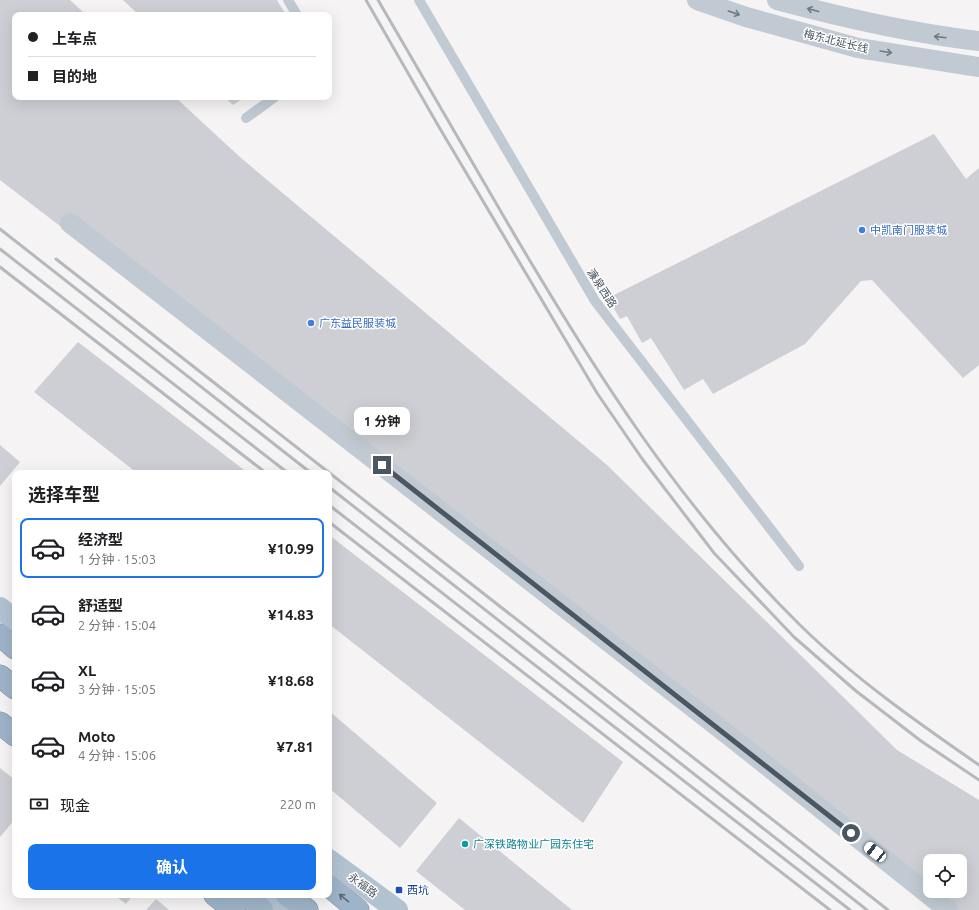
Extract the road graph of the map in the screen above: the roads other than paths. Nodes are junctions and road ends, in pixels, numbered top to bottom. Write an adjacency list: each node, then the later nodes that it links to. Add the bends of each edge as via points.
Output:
1 (288, 0): 5 (lane)
2 (419, 0): 11 (lane, 濂泉西路, via 595,301)
3 (697, 0): 7 (street, 梅东北延长线, one-way to 7, via 746,17 858,48)
4 (777, 0): 6 (street, one-way to 4, via 930,36 861,22)
5 (295, 12)
6 (979, 41)
7 (979, 67)
8 (271, 100): 9 (lane)
9 (246, 118)
10 (70, 223): 36 (street)
11 (799, 566)
12 (0, 608): 13 (main road)
13 (12, 618)
14 (0, 636): 15 (highway)
15 (12, 646)
16 (0, 675): 17 (highway)
17 (12, 684)
18 (0, 688): 19 (highway)
19 (12, 698)
20 (332, 862): 35 (main road, 永福路)
21 (332, 888): 34 (highway, one-way to 21)
22 (209, 898): 28 (main road)
23 (219, 898): 29 (highway)
24 (250, 898): 30 (highway)
25 (276, 898): 31 (main road)
26 (291, 898): 32 (highway)
27 (305, 898): 33 (highway)
28 (223, 910)
29 (234, 910)
30 (262, 910)
31 (290, 910)
32 (307, 910)
33 (316, 910)
34 (358, 910)
35 (397, 910)
36 (948, 910)

